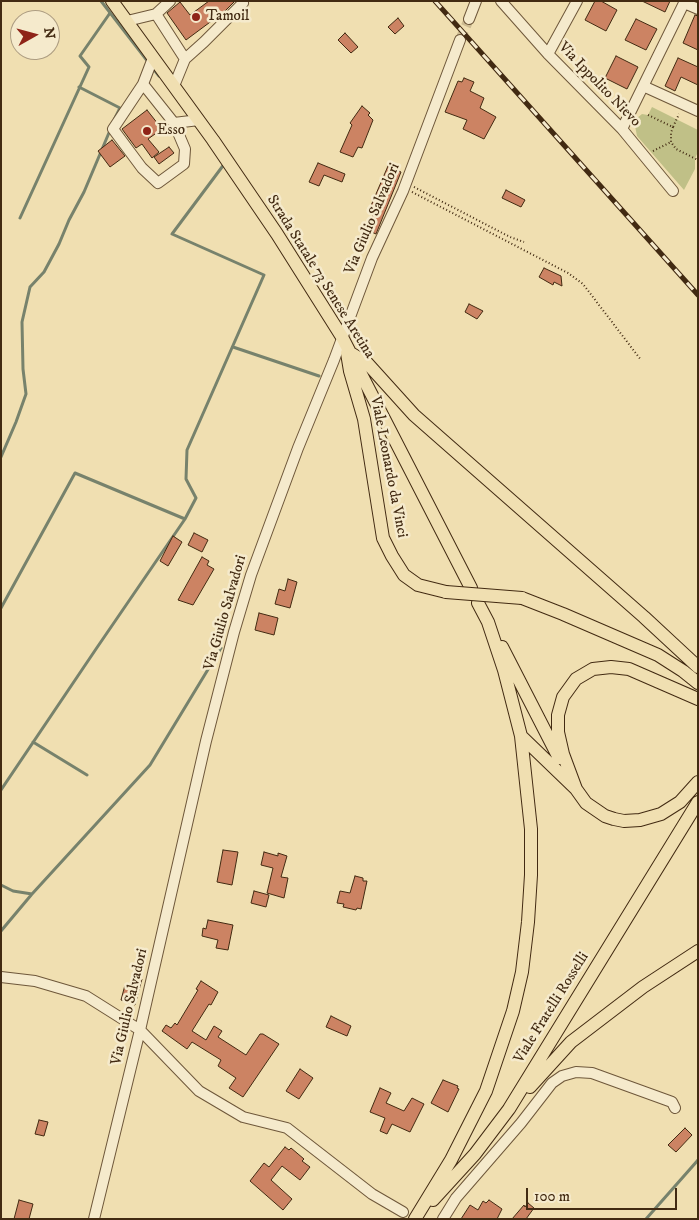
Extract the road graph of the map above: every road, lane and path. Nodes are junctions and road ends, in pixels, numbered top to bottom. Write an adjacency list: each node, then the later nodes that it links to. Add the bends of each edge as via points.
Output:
1 (112, 1): 11 (main road, Strada Statale 73 Senese Aretina)
2 (170, 1): 9 (street)
3 (242, 1): 15 (street)
4 (476, 1): 10 (street)
5 (501, 1): 13 (street, Via Ippolito Nievo)
6 (577, 1): 13 (street)
7 (685, 2): 8 (street); 18 (street)
8 (698, 9)
9 (156, 14): 11 (street); 15 (street)
10 (469, 19)
11 (127, 22): 14 (main road, Strada Statale 73 Senese Aretina)
12 (460, 40): 29 (street, Via Giulio Salvadori)
13 (548, 54): 25 (street, Via Ippolito Nievo)
14 (153, 58): 16 (street); 17 (main road, Strada Statale 73 Senese Aretina)
15 (185, 59): 17 (street)
16 (143, 84): 23 (street); 23 (street, via 114,129 142,168 158,183 184,164 185,149)
17 (174, 86): 22 (main road, Strada Statale 73 Senese Aretina)
18 (643, 86): 19 (street); 25 (street)
19 (684, 105): 20 (street); 24 (path)
20 (698, 111)
21 (648, 115): 24 (path)
22 (199, 120): 23 (street); 32 (main road, Strada Statale 73 Senese Aretina, via 277,234)
23 (174, 124)
24 (673, 127): 26 (path)
25 (622, 129): 27 (street, Via Ippolito Nievo)
26 (672, 142): 27 (path); 28 (path, via 676,149)
27 (644, 155): 30 (street, Via Ippolito Nievo)
28 (698, 160)
29 (404, 185): 31 (path); 32 (street, Via Giulio Salvadori, via 372,258 351,316); 33 (path, via 583,284)
30 (672, 191)
31 (524, 242)
32 (346, 344): 34 (main road, Strada Statale 73 Senese Aretina); 37 (main road, Viale Leonardo da Vinci, via 414,415); 38 (main road, Viale Leonardo da Vinci, bridge, via 364,419 383,538 404,575 418,585 446,592 522,598 658,655); 47 (street, Via Giulio Salvadori, via 334,360 251,575 206,741)
33 (641, 360)
34 (471, 588)
35 (478, 603): 36 (main road)
36 (488, 622): 40 (main road); 41 (main road, via 512,698)
37 (698, 667)
38 (698, 683)
39 (698, 699): 43 (main road, via 629,669 593,669 576,678 563,696 558,732)
40 (545, 732): 41 (main road, via 531,730); 43 (main road)
41 (520, 736): 43 (main road); 52 (main road, via 531,838 528,922 522,972 513,1011 486,1091)
42 (698, 782): 43 (main road, via 671,809 652,818 632,821 605,816 586,802)
43 (576, 789)
44 (698, 802): 49 (main road, Viale Fratelli Rosselli)
45 (698, 951): 49 (main road, via 643,987 571,1042)
46 (1, 977): 47 (street, via 35,981 86,996)
47 (140, 1030): 50 (street, via 200,1091 243,1117 287,1128 372,1194); 51 (street, Via Giulio Salvadori)
48 (674, 1108): 53 (street, via 672,1102 592,1073 576,1072 562,1076 552,1083 456,1198)
49 (509, 1109): 52 (main road, Viale Fratelli Rosselli, via 475,1154)
50 (404, 1212)
51 (94, 1219)
52 (416, 1219)
53 (443, 1219)

